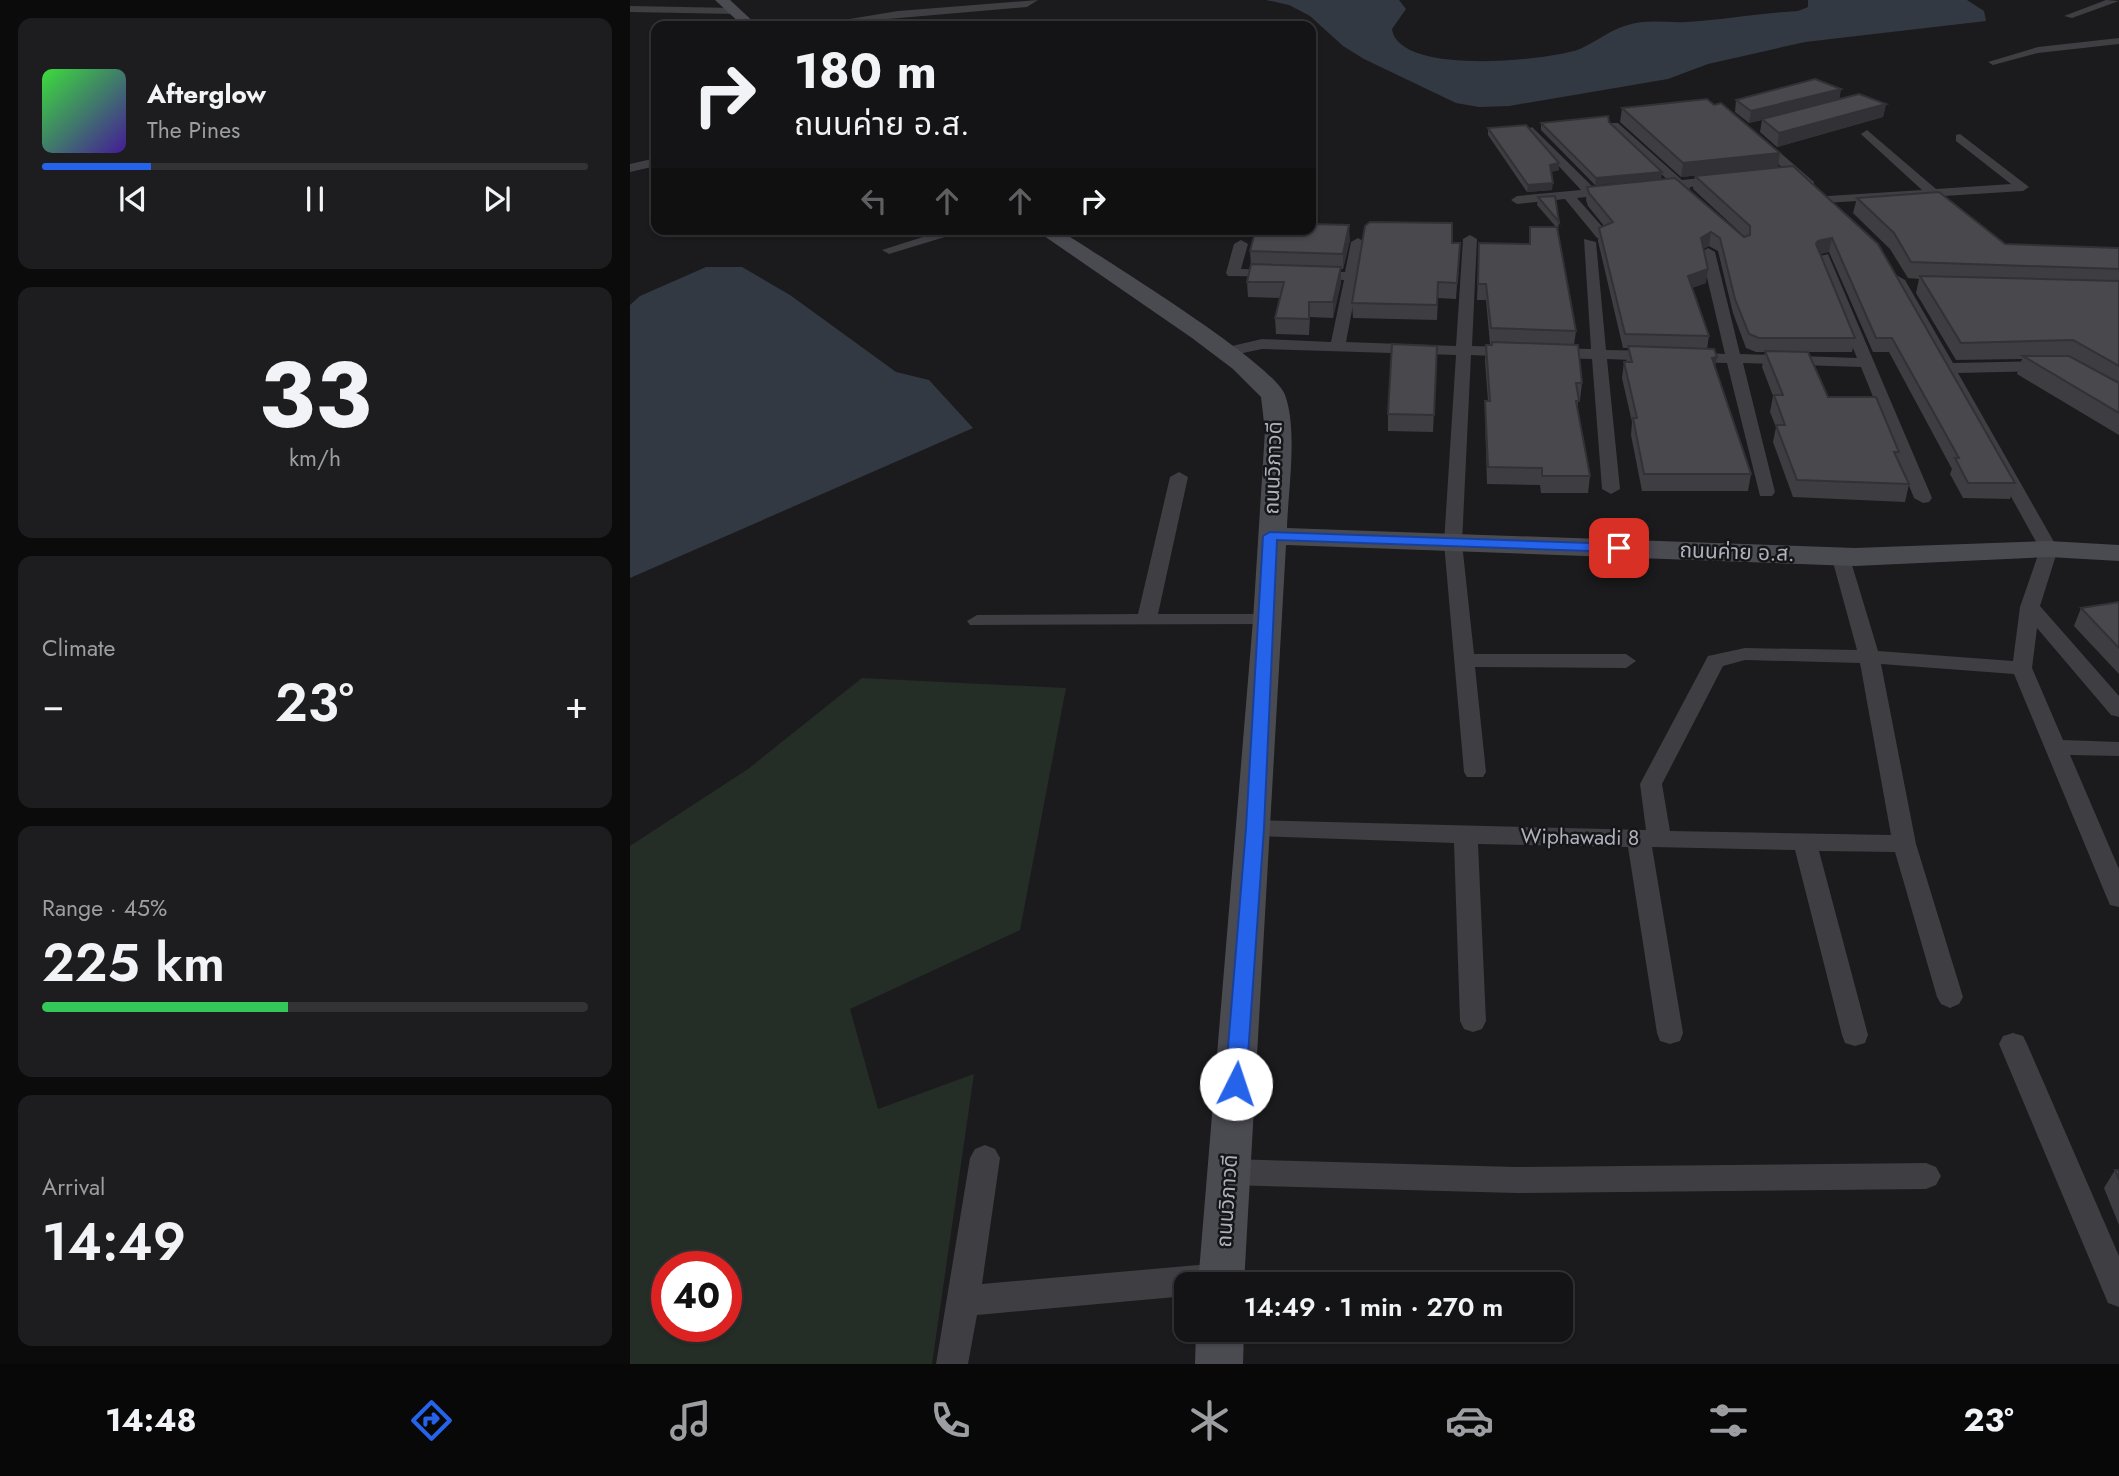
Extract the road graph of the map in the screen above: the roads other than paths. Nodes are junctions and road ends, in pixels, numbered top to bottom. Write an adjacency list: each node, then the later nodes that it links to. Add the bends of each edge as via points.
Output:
1 (722, 0): 5 (street)
2 (1033, 0): 8 (street)
3 (2115, 0): 6 (street)
4 (630, 9): 5 (street)
5 (736, 11): 7 (street)
6 (2069, 16)
7 (746, 21)
8 (848, 21)
9 (2119, 40): 10 (street, via 2044,49)
10 (1993, 62)
11 (1614, 125): 19 (street)
12 (1759, 127): 24 (street, via 1746,130 1788,173)
13 (1532, 131): 20 (street)
14 (1867, 134): 21 (street)
15 (1960, 138): 21 (street, via 2024,187)
16 (651, 163): 17 (street)
17 (630, 168)
18 (1731, 179): 19 (street)
19 (1680, 184): 20 (street); 25 (street)
20 (1590, 192): 22 (street)
21 (1933, 193): 24 (street); 26 (street)
22 (1568, 195): 23 (street); 41 (street, via 1596,238)
23 (1517, 200)
24 (1828, 200): 27 (street)
25 (1697, 201)
26 (1954, 211)
27 (1842, 213)
28 (943, 235): 33 (street)
29 (1053, 235): 40 (street, ถนนวิภาวดี)
30 (1470, 239): 39 (street)
31 (1357, 242): 37 (street)
32 (1241, 244): 37 (street, via 1233,273)
33 (889, 250)
34 (1708, 252): 42 (street)
35 (1823, 257): 43 (street)
36 (1889, 264): 45 (street, via 1908,285)
37 (1349, 276): 38 (street)
38 (1338, 346): 39 (street); 40 (street, via 1262,344)
39 (1462, 350): 41 (street); 51 (street)
40 (1224, 352): 50 (street, ถนนวิภาวดี, via 1273,395 1278,431)
41 (1599, 354): 42 (street); 47 (street)
42 (1733, 359): 43 (street); 48 (street)
43 (1868, 363): 49 (street)
44 (2067, 365): 45 (street)
45 (1950, 368): 52 (street)
46 (1179, 477): 56 (street)
47 (1611, 489)
48 (1766, 492)
49 (1923, 498)
50 (1270, 536): 51 (street, ถนนค่าย อ.ส.); 57 (street, ถนนวิภาวดี)
51 (1453, 543): 54 (street, ถนนค่าย อ.ส.); 60 (street)
52 (2049, 549): 53 (street, ถนนค่าย อ.ส.); 54 (street, ถนนค่าย อ.ส.); 55 (street)
53 (2119, 553)
54 (1840, 555): 59 (street)
55 (2030, 607): 62 (street); 63 (street)
56 (1147, 619): 57 (street); 58 (street)
57 (1268, 620): 67 (street, ถนนวิภาวดี)
58 (977, 621)
59 (1869, 657): 62 (street); 69 (street, via 1745,654 1715,661 1651,784); 71 (street)
60 (1465, 660): 61 (street); 66 (street)
61 (1626, 661)
62 (2022, 668): 64 (street)
63 (2119, 710)
64 (2055, 747): 65 (street); 72 (street)
65 (2119, 749)
66 (1475, 772)
67 (1255, 828): 68 (street, Wiphawadi 8); 79 (street, ถนนวิภาวดี)
68 (1466, 835): 69 (street, Wiphawadi 8); 74 (street)
69 (1649, 838): 70 (street, Wiphawadi 8); 75 (street)
70 (1805, 843): 71 (street, Wiphawadi 8); 76 (street)
71 (1904, 844): 73 (street)
72 (2119, 898)
73 (1950, 997)
74 (1473, 1021)
75 (1670, 1033)
76 (1855, 1035)
77 (2013, 1044): 83 (street)
78 (985, 1158): 84 (street)
79 (1228, 1172): 80 (street, via 1516,1180); 81 (street, ถนนวิภาวดี)
80 (1926, 1176)
81 (1222, 1272)
82 (1174, 1285): 84 (street)
83 (2119, 1292)
84 (964, 1301): 86 (street)
85 (1220, 1342): 87 (street)
86 (952, 1364)
87 (1219, 1364)

